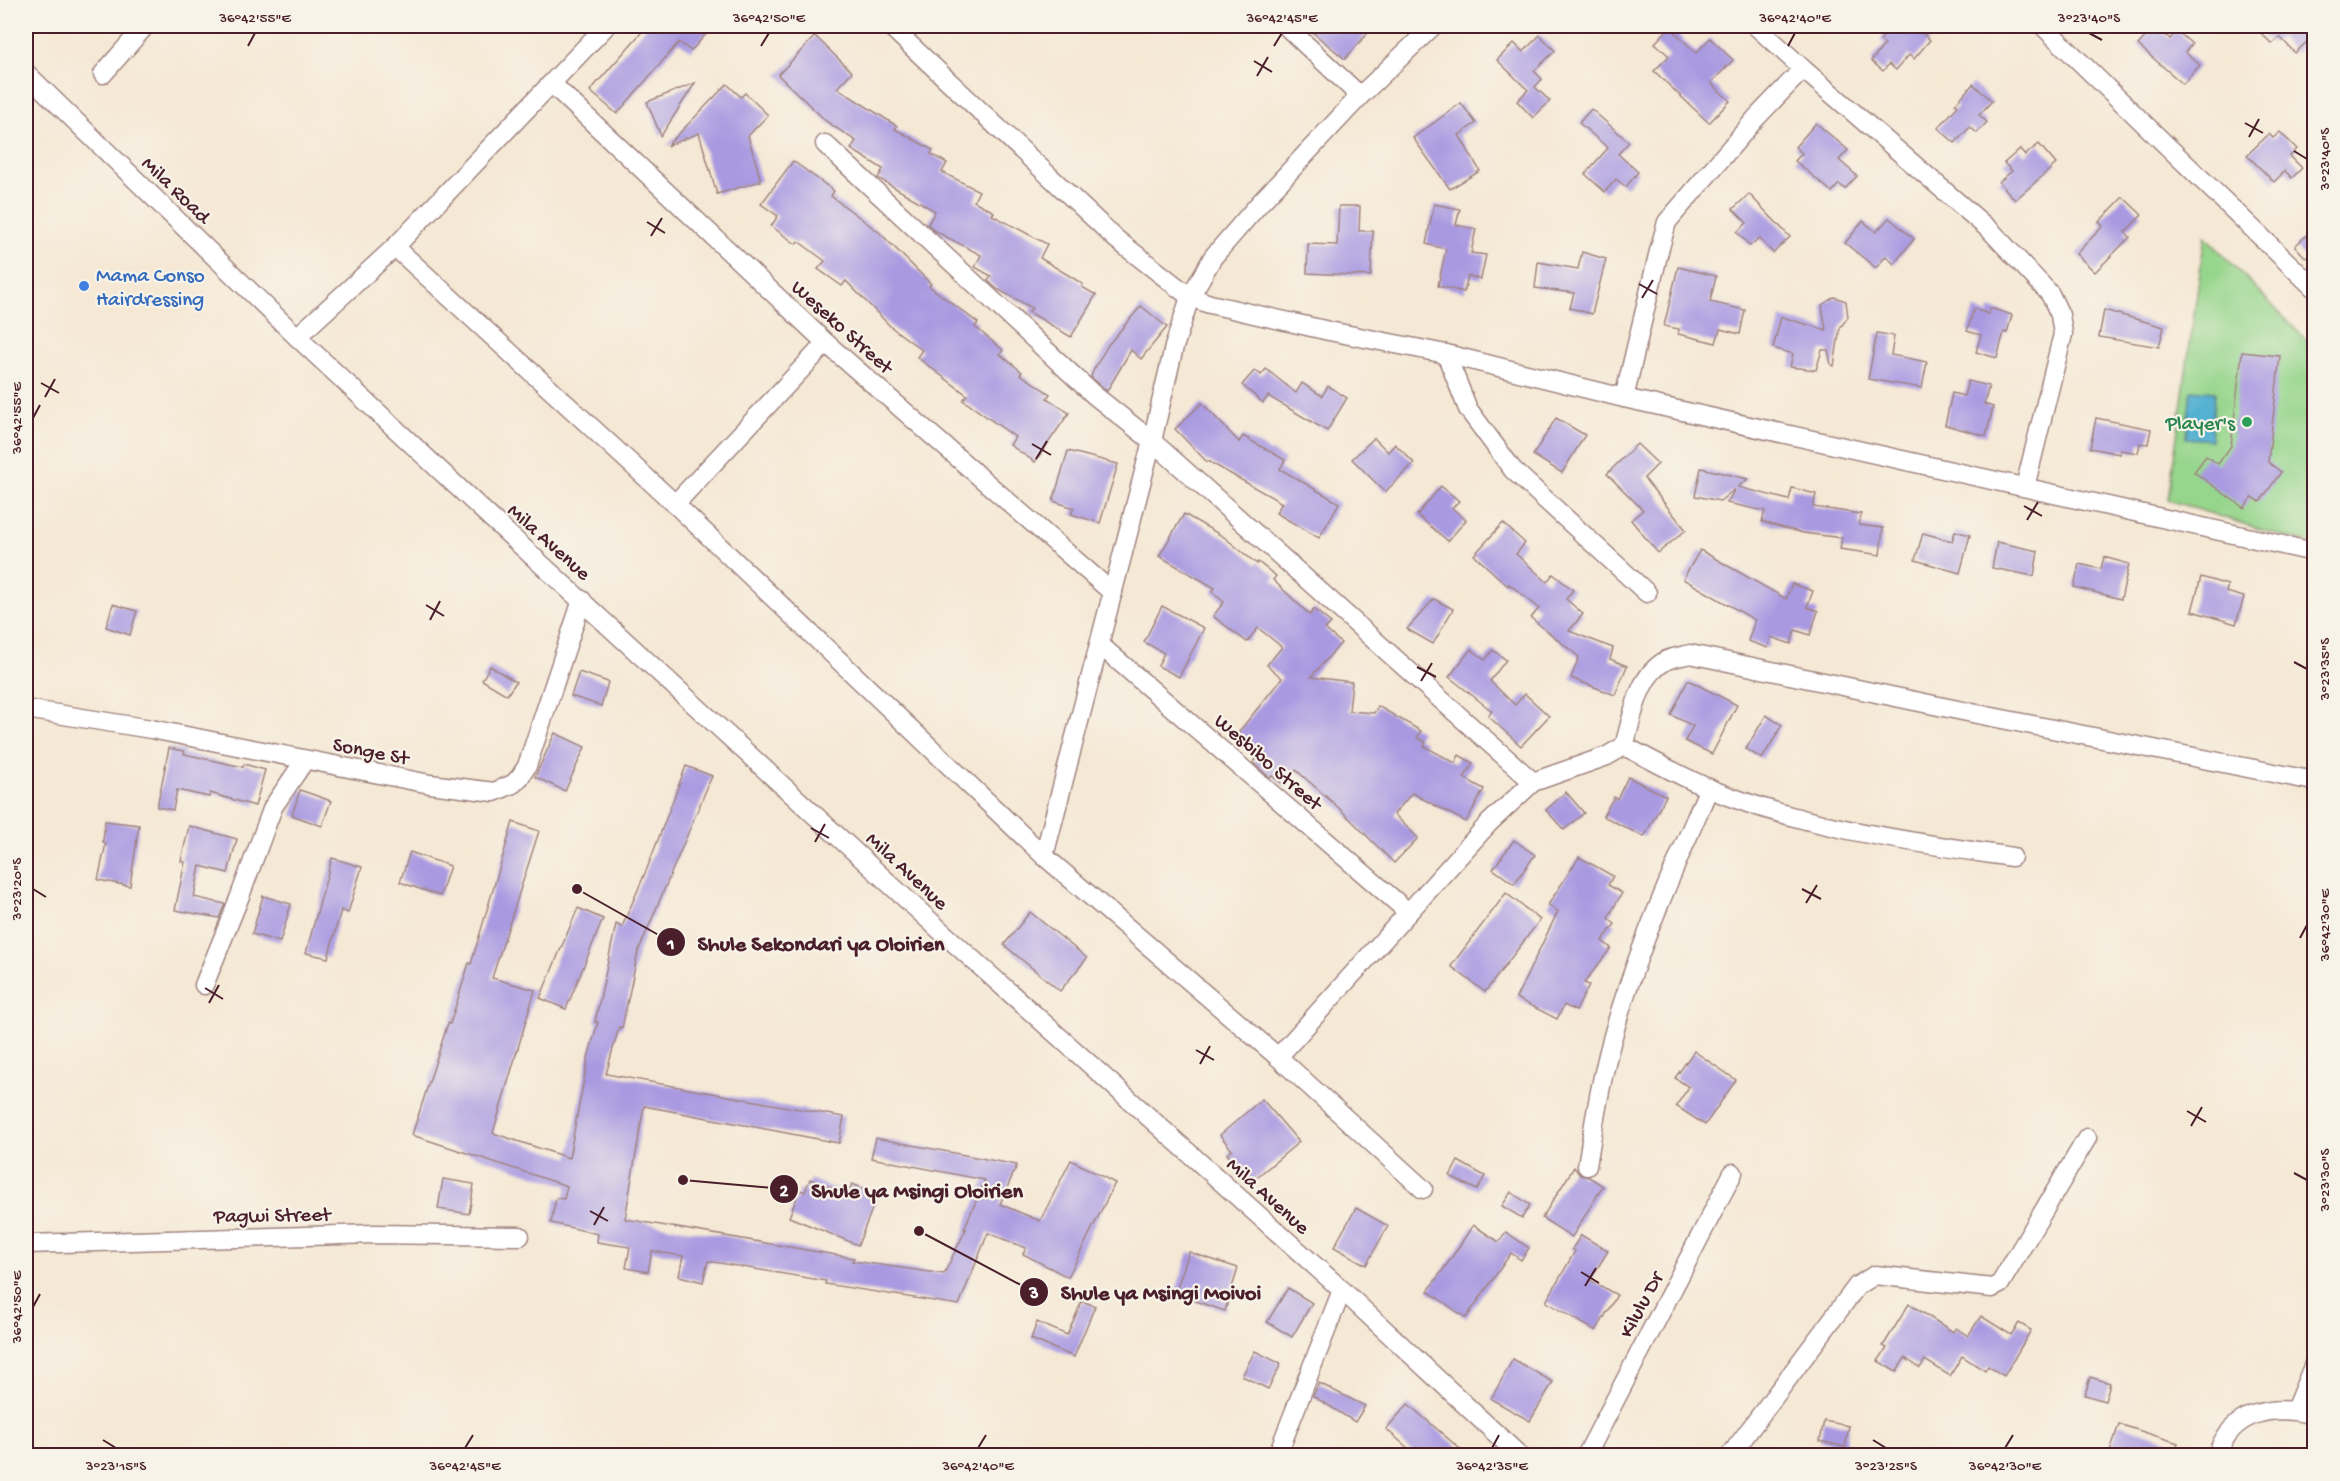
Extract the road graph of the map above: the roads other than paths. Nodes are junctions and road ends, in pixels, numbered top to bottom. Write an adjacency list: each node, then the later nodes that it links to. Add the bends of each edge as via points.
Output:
1 (145, 26): 10 (street)
2 (606, 26): 11 (street)
3 (890, 26): 16 (street, via 1116,239)
4 (1286, 26): 12 (street)
5 (1433, 26): 12 (street)
6 (1756, 26): 8 (street)
7 (2043, 26): 15 (street)
8 (1803, 69): 20 (street, via 1668,222); 22 (street, via 1992,232 2050,294 2060,315 2063,334)
9 (26, 73): 17 (street, Mila Road)
10 (103, 75)
11 (552, 84): 14 (street); 18 (street, Weseko Street)
12 (1360, 96): 16 (street, via 1213,257)
13 (825, 144): 21 (street, via 1094,395)
14 (395, 247): 17 (street); 23 (street)
15 (2314, 288)
16 (1190, 297): 19 (street); 21 (street)
17 (297, 337): 27 (street, Mila Avenue)
18 (826, 343): 23 (street); 25 (street, Weseko Street)
19 (1446, 354): 20 (street); 26 (street, via 1468,409 1513,471)
20 (1624, 398): 22 (street)
21 (1152, 441): 25 (street); 33 (street)
22 (2025, 487): 24 (street)
23 (675, 504): 35 (street)
24 (2314, 552)
25 (1113, 593): 28 (street)
26 (1647, 593)
27 (582, 600): 31 (street, Songe St, via 527,766 506,788 494,792 430,784); 46 (street, Mila Avenue, via 951,940)
28 (1100, 645): 35 (street); 37 (street, Wesbibo Street)
29 (26, 709): 31 (street, Songe St)
30 (1624, 746): 32 (street, via 1643,683 1668,659 1690,654); 33 (street, via 1607,756); 34 (street)
31 (305, 760): 38 (street, via 273,807)
32 (2314, 781)
33 (1533, 782): 37 (street, via 1489,823)
34 (1709, 788): 36 (street, via 1786,815); 41 (street, via 1626,998 1604,1070)
35 (1044, 856): 39 (street)
36 (2012, 857)
37 (1408, 912): 39 (street)
38 (204, 985)
39 (1278, 1057): 43 (street)
40 (2087, 1138): 53 (street, via 2000,1284 1992,1288 1875,1275 1866,1279)
41 (1587, 1166)
42 (1733, 1173): 52 (street, Kilulu Dr)
43 (1423, 1189)
44 (520, 1236): 45 (street, Pagwi Street, via 375,1234)
45 (26, 1244)
46 (1341, 1290): 50 (street); 51 (street, Mila Avenue)
47 (2314, 1364): 48 (street)
48 (2295, 1410): 49 (street); 54 (street, via 2264,1411 2246,1417 2232,1429)
49 (2314, 1415)
50 (1277, 1455)
51 (1520, 1455)
52 (1586, 1455)
53 (1730, 1455)
54 (2217, 1455)

